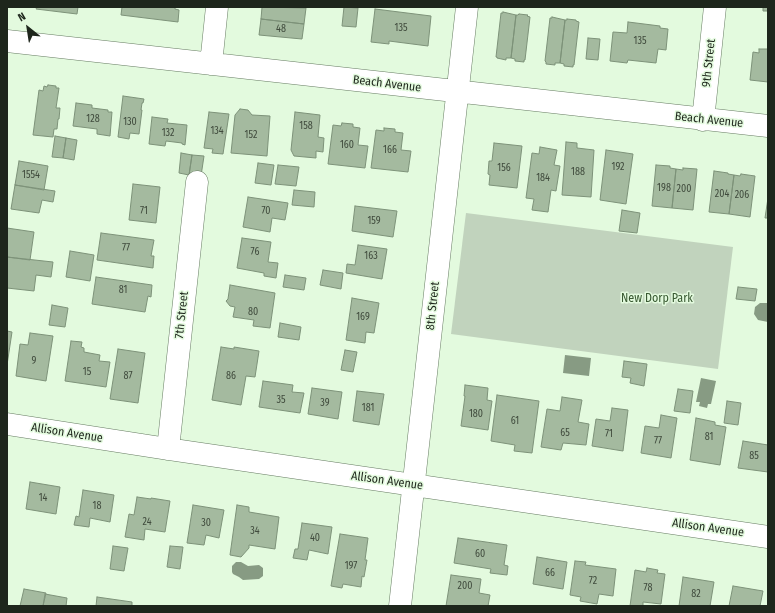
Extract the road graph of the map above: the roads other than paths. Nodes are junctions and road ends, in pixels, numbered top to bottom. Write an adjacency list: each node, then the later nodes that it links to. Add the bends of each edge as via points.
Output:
1 (217, 7): 5 (street)
2 (467, 7): 6 (street, 8th Street)
3 (715, 7): 7 (street, 9th Street)
4 (7, 41): 5 (street, Beach Avenue)
5 (211, 64): 6 (street, Beach Avenue)
6 (458, 92): 7 (street, Beach Avenue); 12 (street, 8th Street)
7 (703, 120): 8 (street, Beach Avenue)
8 (768, 126)
9 (197, 182): 11 (street, 7th Street)
10 (7, 424): 11 (street, Allison Avenue)
11 (168, 449): 12 (street, Allison Avenue)
12 (413, 485): 13 (street, Allison Avenue); 14 (street, 8th Street)
13 (768, 537)
14 (400, 606)

